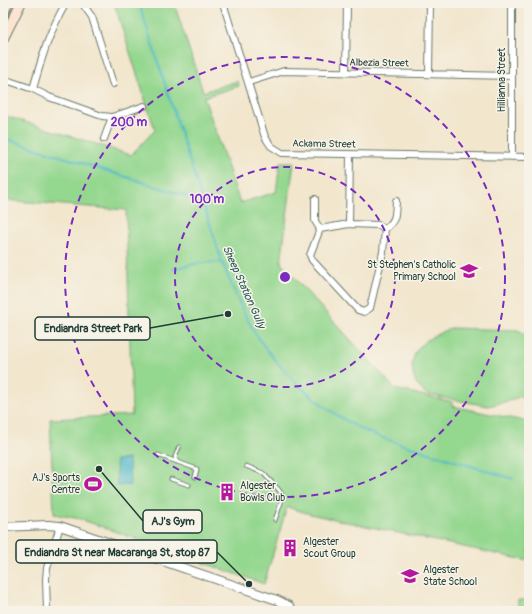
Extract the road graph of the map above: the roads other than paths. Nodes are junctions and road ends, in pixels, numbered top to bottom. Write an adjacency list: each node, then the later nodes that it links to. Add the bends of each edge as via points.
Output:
1 (8, 3): 9 (main road)
2 (21, 3): 10 (main road)
3 (66, 3): 17 (street, via 48,38)
4 (82, 3): 16 (street, via 92,17)
5 (348, 3): 11 (street)
6 (430, 3): 12 (street)
7 (512, 3): 13 (street, Hillianna Street)
8 (225, 4): 15 (street, Ackama Street)
9 (3, 14)
10 (3, 39)
11 (346, 73): 12 (street, Albezia Street); 15 (street, Albezia Street, via 284,71)
12 (429, 74): 13 (street, Albezia Street)
13 (512, 76): 22 (street, Hillianna Street)
14 (3, 79): 17 (street)
15 (249, 82): 21 (street, Ackama Street, via 265,137 271,146 282,153)
16 (114, 84)
17 (33, 89): 19 (street, via 102,116)
18 (144, 106): 19 (street)
19 (112, 117): 20 (street)
20 (104, 139)
21 (350, 155): 22 (street, Ackama Street); 26 (street)
22 (512, 157): 23 (street, Ackama Street)
23 (529, 157)
24 (314, 199): 27 (street, via 314,221)
25 (396, 201): 28 (street, via 395,218)
26 (349, 224): 27 (street); 28 (street, via 379,225)
27 (320, 229): 28 (street, via 310,250 312,260 358,310 364,312 370,308 383,252)
28 (385, 229)
29 (179, 447): 31 (lane, via 175,456)
30 (158, 455): 31 (lane)
31 (177, 462): 33 (lane, via 197,469)
32 (246, 466): 36 (lane, via 263,473 279,490 282,500)
33 (194, 477)
34 (171, 479): 35 (lane)
35 (189, 485)
36 (275, 520)
37 (60, 526): 38 (street); 39 (street, via 47,568); 40 (street, via 277,600)
38 (3, 527)
39 (47, 611)
40 (293, 611)

